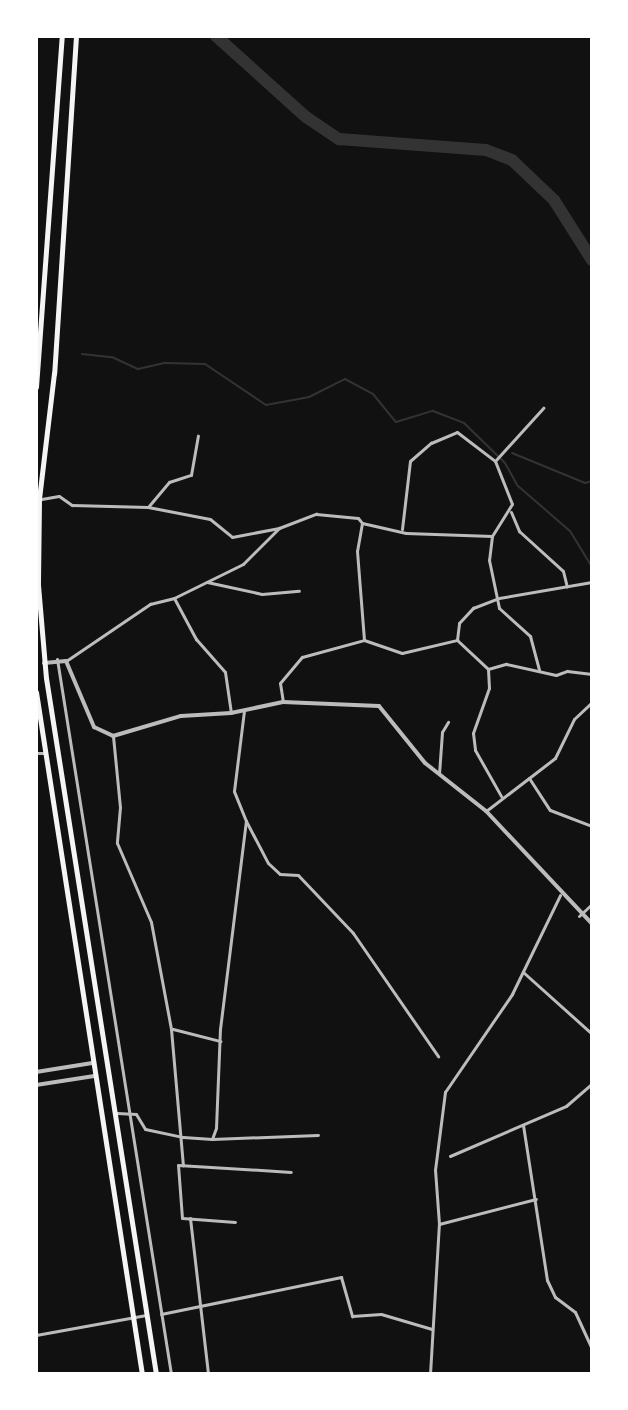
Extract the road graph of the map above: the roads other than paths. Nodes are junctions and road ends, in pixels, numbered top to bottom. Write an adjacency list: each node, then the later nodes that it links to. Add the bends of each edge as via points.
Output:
1 (62, 36): 3 (main road)
2 (76, 37): 7 (main road, via 54,373)
3 (36, 387)
4 (543, 408): 6 (street)
5 (198, 436): 8 (street, via 191,475 169,482)
6 (497, 458): 9 (street); 12 (street, via 457,432 431,443 410,461)
7 (38, 500): 8 (street, via 59,496 72,505); 24 (main road)
8 (148, 507): 11 (street, via 210,519 232,537)
9 (511, 512): 13 (street); 16 (street, via 519,531 563,571)
10 (362, 523): 11 (street, via 358,518 316,514); 12 (street); 20 (street, via 357,551)
11 (279, 528): 14 (street, via 243,564)
12 (402, 529): 13 (street)
13 (492, 536): 19 (street, via 489,560)
14 (207, 582): 17 (street, via 262,594); 18 (street)
15 (592, 582): 16 (street)
16 (567, 587): 19 (street)
17 (299, 591)
18 (174, 598): 23 (street, via 150,604); 32 (street, via 196,639 225,672)
19 (498, 599): 21 (street, via 463,617); 26 (street, via 499,608 530,636)
20 (364, 640): 21 (street, via 402,653); 29 (street, via 294,663 280,683)
21 (457, 640): 25 (street)
22 (57, 659): 23 (street); 24 (street); 58 (street)
23 (66, 661): 34 (street, via 94,727)
24 (44, 663): 57 (main road)
25 (488, 669): 26 (street, via 506,664); 39 (street, via 489,688 473,733 475,750)
26 (539, 670): 27 (street)
27 (592, 674)
28 (36, 692): 36 (main road)
29 (283, 702): 31 (street); 37 (street, via 379,706)
30 (592, 702): 38 (street, via 574,719 555,758)
31 (244, 711): 32 (street); 41 (street, via 234,791)
32 (231, 713): 34 (street, via 181,716)
33 (448, 722): 37 (street, via 442,732)
34 (113, 736): 48 (street, via 120,807 117,843 151,922)
35 (36, 753): 36 (street)
36 (45, 753): 52 (main road)
37 (439, 774): 40 (street)
38 (529, 778): 39 (street); 42 (street, via 550,810)
39 (501, 796): 40 (street)
40 (486, 811): 43 (street)
41 (246, 821): 50 (street); 51 (street, via 268,863 280,874 298,875 353,933)
42 (592, 826)
43 (560, 895): 45 (street); 47 (street)
44 (592, 904): 45 (street)
45 (579, 916): 46 (street)
46 (592, 924)
47 (523, 972): 49 (street); 69 (street, via 445,1092 435,1170)
48 (171, 1029): 50 (street); 61 (street)
49 (592, 1034)
50 (220, 1041): 62 (street)
51 (438, 1056)
52 (92, 1063): 53 (street); 54 (main road)
53 (36, 1072)
54 (94, 1076): 55 (street); 73 (main road)
55 (36, 1085)
56 (592, 1085): 59 (street, via 581,1098)
57 (117, 1113): 58 (street); 72 (main road)
58 (130, 1114): 61 (street, via 136,1114 145,1129); 71 (street)
59 (523, 1125): 63 (street); 66 (street)
60 (318, 1135): 62 (street)
61 (183, 1137): 62 (street); 64 (street)
62 (212, 1139)
63 (450, 1156)
64 (183, 1165): 65 (street); 67 (street, via 178,1165 182,1218)
65 (291, 1172)
66 (536, 1199): 69 (street); 76 (street, via 547,1280 555,1297 575,1312)
67 (190, 1218): 68 (street); 70 (street)
68 (235, 1222)
69 (439, 1224): 74 (street)
70 (199, 1306): 71 (street); 74 (street, via 341,1277 352,1316 381,1314); 80 (street)
71 (161, 1314): 79 (street)
72 (146, 1315): 73 (street); 78 (main road)
73 (133, 1318): 75 (street); 77 (main road)
74 (433, 1329): 81 (street)
75 (36, 1335)
76 (592, 1349)
77 (142, 1374)
78 (156, 1374)
79 (171, 1374)
80 (208, 1374)
81 (430, 1374)

